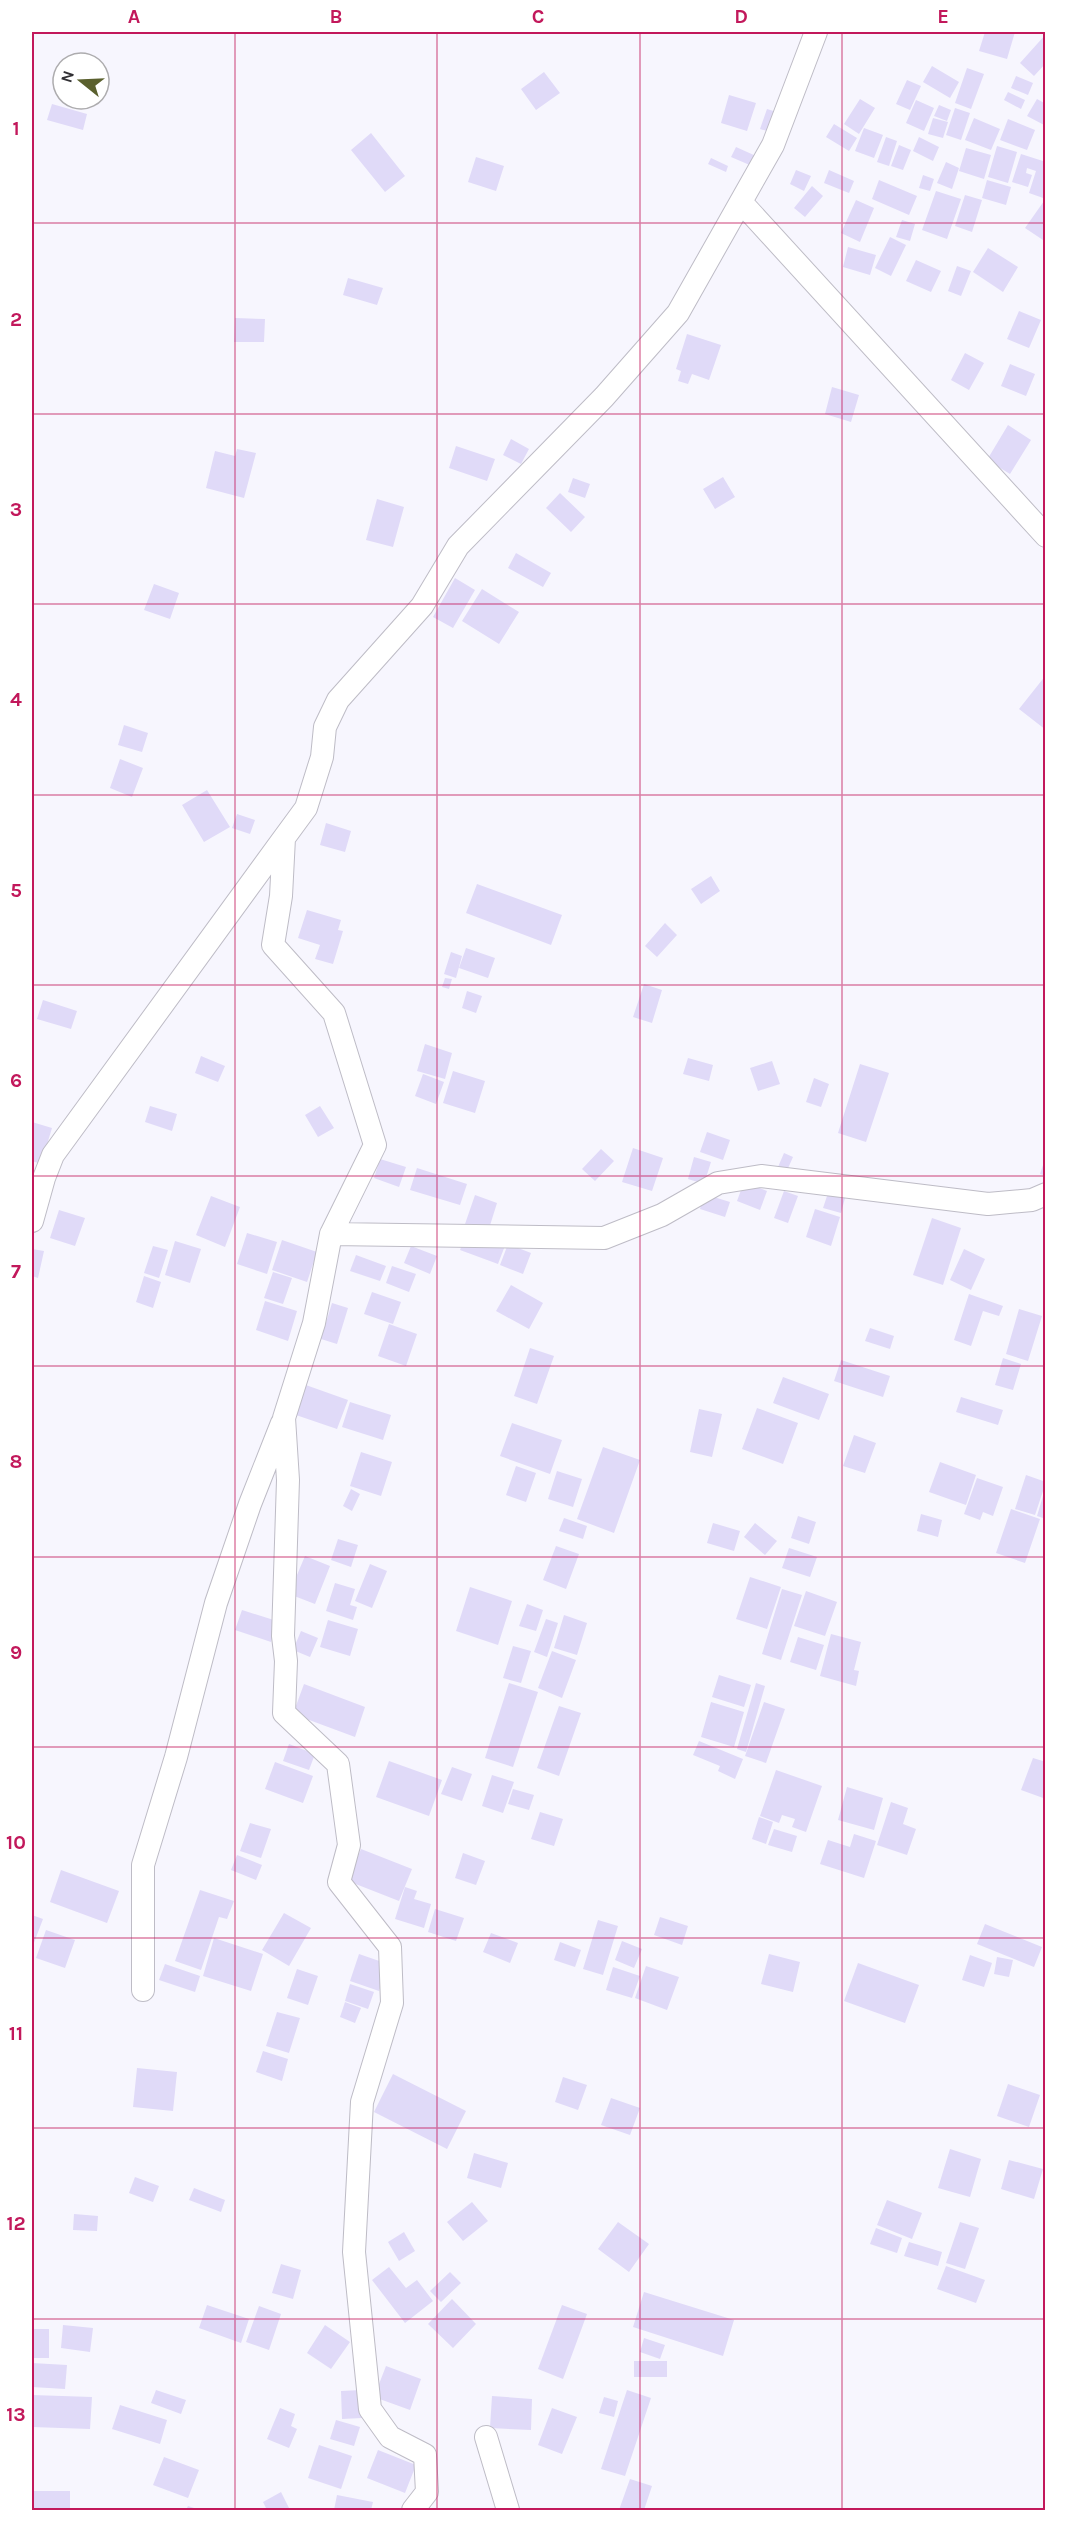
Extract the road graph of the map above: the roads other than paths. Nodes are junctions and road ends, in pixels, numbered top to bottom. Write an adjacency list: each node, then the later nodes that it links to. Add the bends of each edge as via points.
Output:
1 (816, 32): 2 (street, via 773,145)
2 (741, 202): 3 (street); 4 (street, via 678,312 604,397 458,546 422,606 338,700 325,727 322,757 306,808)
3 (1046, 536)
4 (284, 838): 6 (street, via 53,1155); 7 (street, via 273,945 334,1013 375,1145)
5 (1046, 1194): 7 (street, via 1032,1200 988,1204 762,1176 718,1183 662,1215 604,1238)
6 (32, 1221)
7 (331, 1234): 8 (street, via 314,1323)
8 (284, 1418): 9 (street, via 216,1603 143,1865); 11 (street, via 288,1480 284,1713 338,1764 349,1845 339,1882 390,1947 392,2003 362,2102 354,2252 370,2409 390,2437 425,2455 427,2492)
9 (143, 1990)
10 (486, 2437): 12 (street)
11 (413, 2511)
12 (508, 2511)

